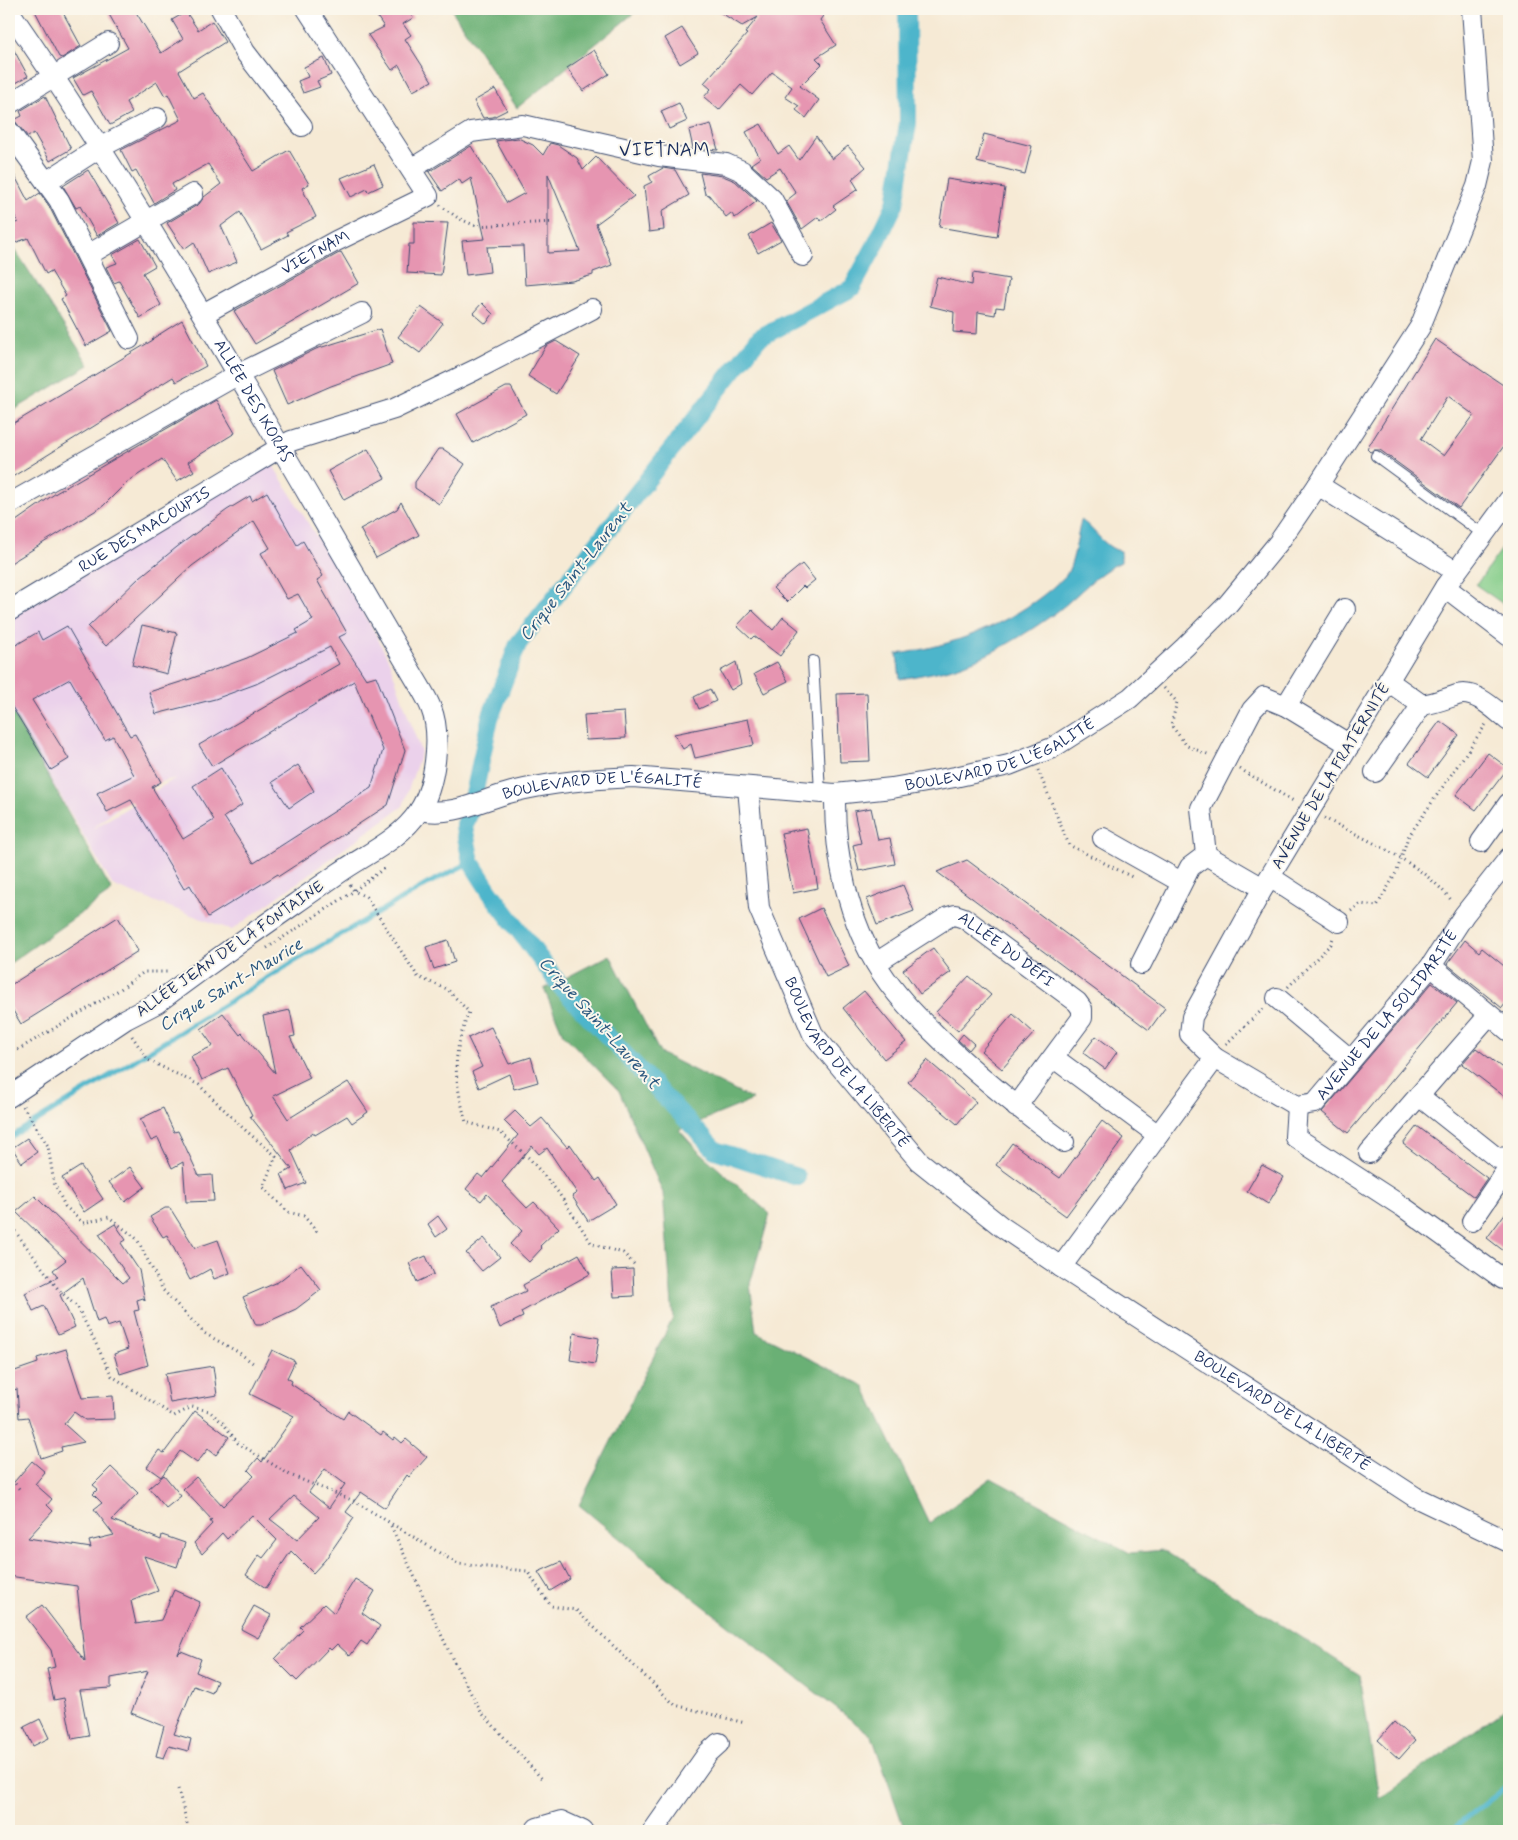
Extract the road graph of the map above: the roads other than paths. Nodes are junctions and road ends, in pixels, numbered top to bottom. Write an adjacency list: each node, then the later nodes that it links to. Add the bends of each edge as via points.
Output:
1 (221, 9): 9 (street, via 245,52)
2 (307, 9): 12 (street)
3 (1472, 9): 25 (street, BOULEVARD DE L'ÉGALITÉ, via 1483,161 1477,186 1420,327)
4 (9, 11): 6 (street, ALLÉE DES IXORAS)
5 (108, 43): 6 (street)
6 (54, 76): 7 (street); 11 (street, ALLÉE DES IXORAS)
7 (9, 104)
8 (157, 118): 11 (street)
9 (302, 126)
10 (9, 131): 13 (street)
11 (99, 148): 13 (street); 15 (street, ALLÉE DES IXORAS)
12 (411, 169): 17 (street, via 471,132 523,125 660,156 726,164 742,171 772,199); 20 (street, VIETNAM, via 428,196 336,241)
13 (46, 182): 16 (street)
14 (192, 194): 15 (street)
15 (147, 222): 16 (street); 20 (street, ALLÉE DES IXORAS)
16 (88, 255): 21 (street)
17 (803, 256)
18 (592, 308): 23 (street, RUE DES MACOUPIS, via 394,409)
19 (362, 313): 22 (street)
20 (203, 314): 22 (street, ALLÉE DES IXORAS)
21 (128, 339)
22 (237, 375): 23 (street, ALLÉE DES IXORAS); 27 (street)
23 (279, 447): 31 (street, RUE DES MACOUPIS); 43 (street, ALLÉE DES IXORAS, via 432,710 436,735 435,766)
24 (1376, 456): 28 (lane)
25 (1318, 485): 29 (street); 41 (street, BOULEVARD DE L'ÉGALITÉ, via 1279,542 1228,604 1185,648 1122,703 1052,748 1008,765 892,788)
26 (1509, 500): 28 (street, AVENUE DE LA FRATERNITÉ)
27 (9, 504)
28 (1483, 534): 29 (street, AVENUE DE LA FRATERNITÉ)
29 (1450, 579): 32 (street); 34 (street, AVENUE DE LA FRATERNITÉ)
30 (1345, 609): 35 (street)
31 (9, 611)
32 (1509, 636)
33 (813, 661): 41 (lane)
34 (1388, 681): 36 (street); 38 (street, AVENUE DE LA FRATERNITÉ)
35 (1286, 706): 38 (street); 46 (street, via 1264,697 1252,710 1201,808)
36 (1422, 706): 37 (street, via 1458,694 1471,694); 39 (street)
37 (1502, 716)
38 (1350, 745): 50 (street, AVENUE DE LA FRATERNITÉ)
39 (1375, 772)
40 (748, 788): 41 (street, BOULEVARD DE L'ÉGALITÉ); 43 (street, BOULEVARD DE L'ÉGALITÉ, via 633,777 603,778 520,791 454,811 436,814); 71 (street, BOULEVARD DE LA LIBERTÉ, via 759,908 813,1034 919,1161 1002,1227)
41 (827, 794): 52 (street, via 838,856 859,931)
42 (1509, 804): 45 (street)
43 (420, 810): 62 (street, ALLÉE JEAN DE LA FONTAINE, via 382,846 157,1002)
44 (1103, 838): 49 (street)
45 (1481, 842)
46 (1206, 856): 49 (street, via 1190,867); 50 (street)
47 (1509, 858): 48 (street, AVENUE DE LA SOLIDARITÉ)
48 (1503, 880): 54 (street, AVENUE DE LA SOLIDARITÉ, via 1464,915)
49 (1181, 882): 53 (street)
50 (1266, 882): 51 (street); 59 (street, AVENUE DE LA FRATERNITÉ, via 1192,1017 1190,1034)
51 (1340, 922)
52 (876, 963): 58 (street, ALLÉE DU DÉFI, via 948,917 964,918 1082,1009 1082,1018); 64 (street, via 905,1004)
53 (1141, 964)
54 (1431, 966): 56 (street); 60 (street, AVENUE DE LA SOLIDARITÉ)
55 (1277, 998): 60 (street)
56 (1489, 1015): 57 (street); 61 (street)
57 (1509, 1030)
58 (1054, 1058): 64 (street, ALLÉE DU DÉFI); 65 (street)
59 (1214, 1058): 63 (street, AVENUE DE LA SOLIDARITÉ); 65 (street)
60 (1351, 1060): 63 (street, AVENUE DE LA SOLIDARITÉ, via 1315,1103)
61 (1419, 1096): 67 (street); 68 (street, via 1497,1158)
62 (9, 1097)
63 (1297, 1106): 72 (street, via 1295,1137 1403,1207 1503,1279)
64 (1016, 1107): 66 (street)
65 (1158, 1135): 71 (street)
66 (1064, 1142)
67 (1370, 1152)
68 (1509, 1158)
69 (1509, 1162): 70 (street)
70 (1472, 1221)
71 (1061, 1266): 73 (street, BOULEVARD DE LA LIBERTÉ, via 1415,1497)
72 (1509, 1280)
73 (1509, 1542)
74 (719, 1743): 77 (street, via 708,1752)
75 (535, 1831): 76 (street, via 561,1821)
76 (583, 1831)
77 (653, 1831)

